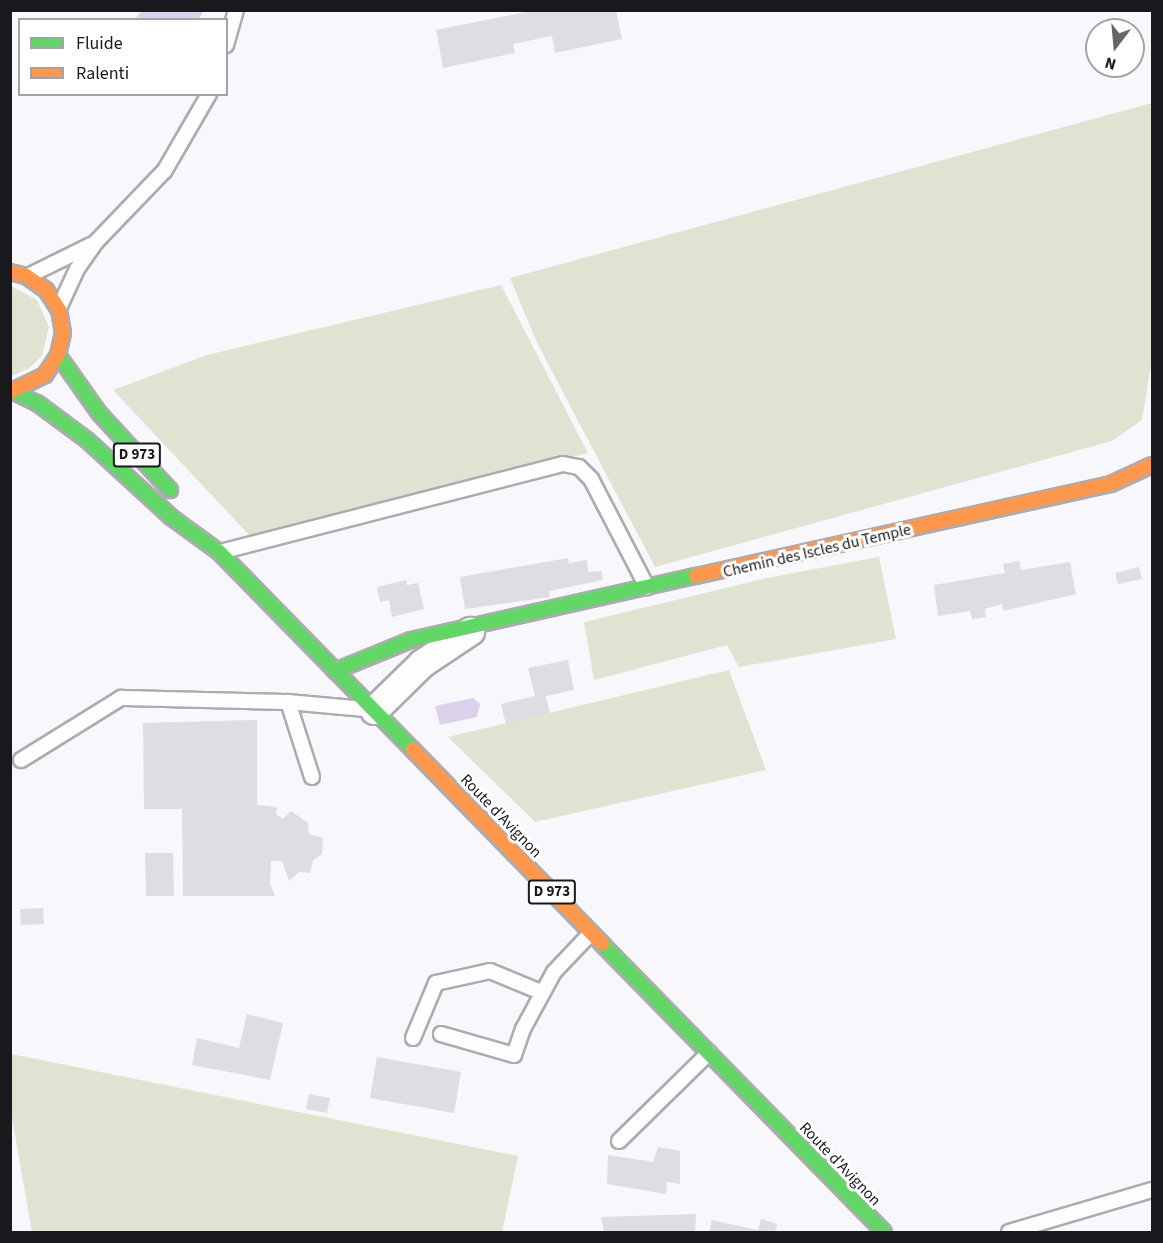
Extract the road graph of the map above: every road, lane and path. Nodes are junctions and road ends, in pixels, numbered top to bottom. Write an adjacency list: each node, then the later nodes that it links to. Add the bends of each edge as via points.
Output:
1 (236, 10): 2 (lane)
2 (228, 38)
3 (208, 96): 4 (lane, via 165,170)
4 (96, 242): 6 (lane); 7 (lane, via 77,269)
5 (10, 272): 6 (main road)
6 (26, 276): 7 (main road, via 46,290)
7 (59, 310): 8 (main road, via 63,333)
8 (58, 355): 9 (main road, via 45,375); 12 (main road, Route d'Avignon / D 973, via 99,413 186,507)
9 (12, 392): 12 (main road, Route d'Avignon / D 973, via 73,429 171,517)
10 (1148, 469): 11 (lane); 13 (main road, Chemin des Iscles du Temple, via 1112,484)
11 (1152, 485)
12 (219, 552): 13 (lane, via 261,538 563,465 579,467 591,479); 15 (main road, Route d'Avignon / D 973)
13 (648, 588): 14 (main road, Chemin des Iscles du Temple)
14 (477, 627): 15 (main road, Chemin des Iscles du Temple, via 411,640); 17 (street, Chemin des Iscles du Temple, via 422,663)
15 (335, 671): 17 (main road, Route d'Avignon / D 973)
16 (288, 702): 17 (lane); 18 (lane, via 121,698); 19 (lane)
17 (374, 710): 20 (main road, Route d'Avignon / D 973)
18 (21, 760)
19 (312, 777)
20 (591, 933): 21 (lane, via 554,972); 24 (main road, Route d'Avignon / D 973)
21 (543, 993): 22 (lane, via 514,1055); 23 (lane, via 490,971 436,983)
22 (441, 1034)
23 (412, 1038)
24 (709, 1053): 25 (lane); 27 (main road, Route d'Avignon / D 973)
25 (619, 1141)
26 (1152, 1191): 28 (lane)
27 (884, 1233)
28 (1009, 1233)

